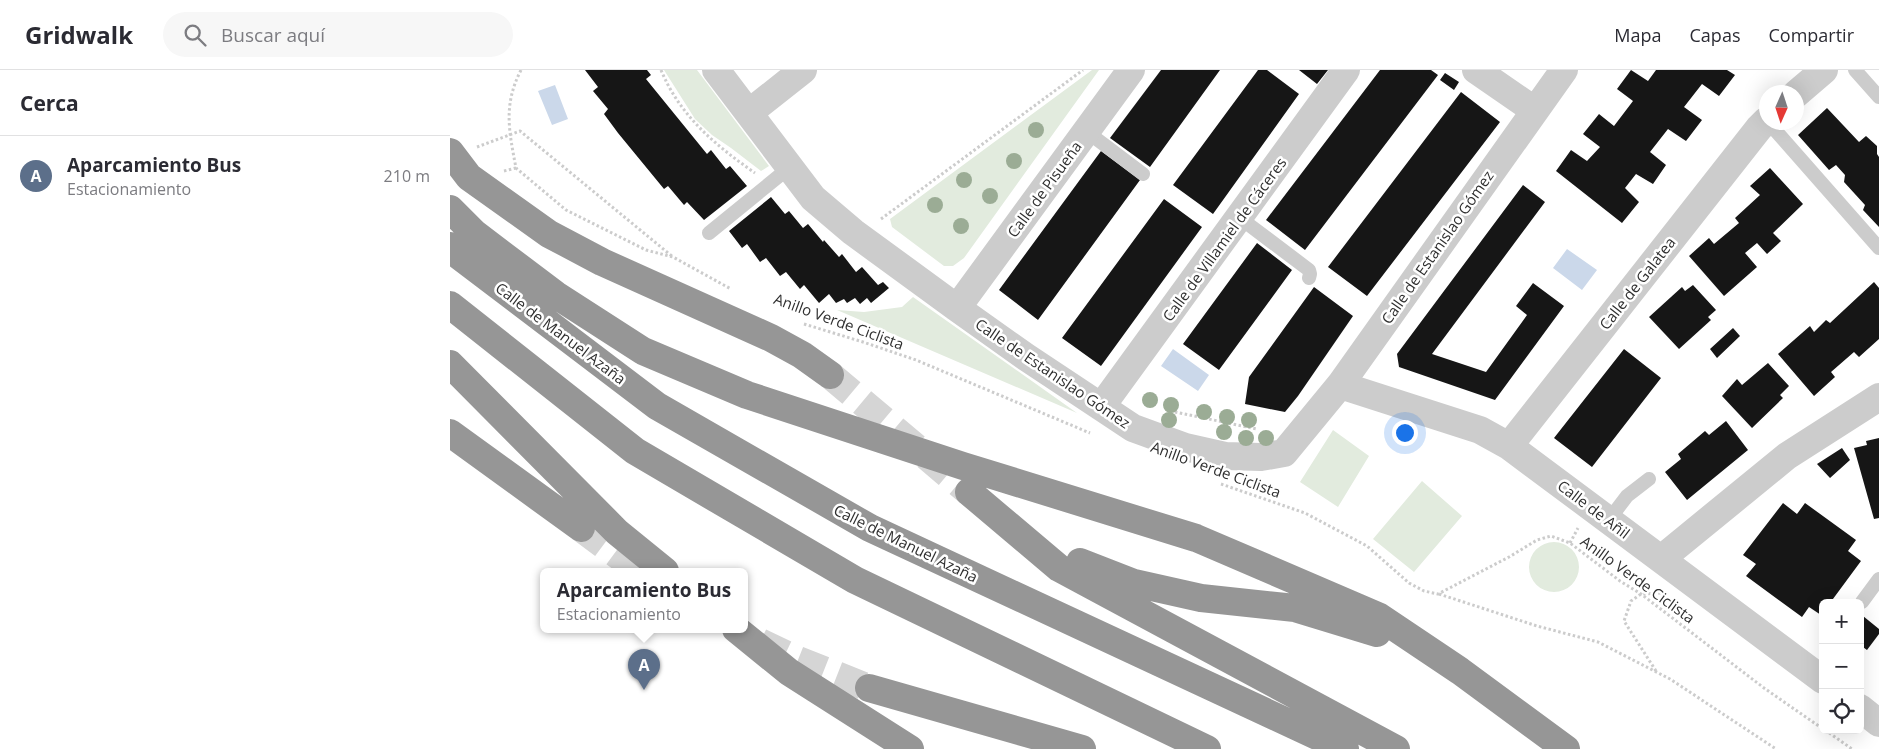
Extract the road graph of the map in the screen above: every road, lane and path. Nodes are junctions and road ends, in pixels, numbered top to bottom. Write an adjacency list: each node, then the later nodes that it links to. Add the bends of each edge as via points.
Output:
1 (521, 70): 19 (path, via 513,85 508,117)
2 (660, 70): 22 (path, via 678,103 694,124 716,144)
3 (716, 70): 15 (street, Calle de Estanislao Gómez)
4 (803, 70): 15 (street)
5 (1084, 70): 25 (path)
6 (1131, 70): 18 (street, Calle de Pisueña)
7 (1346, 70): 24 (street, Calle de Villamiel de Cáceres)
8 (1476, 70): 14 (street)
9 (1564, 70): 14 (street, Calle de Estanislao Gómez)
10 (1824, 70): 12 (street)
11 (1855, 70): 13 (lane)
12 (1804, 87)
13 (1879, 97)
14 (1534, 110): 37 (street, Calle de Estanislao Gómez)
15 (750, 112): 22 (street, Calle de Estanislao Gómez)
16 (1759, 130): 44 (street, Calle de Galatea)
17 (1774, 130): 28 (lane)
18 (1086, 131): 21 (lane); 33 (street, Calle de Pisueña)
19 (510, 136): 20 (path); 29 (path, via 520,131); 29 (path, via 516,168 566,210 646,250)
20 (462, 150): 36 (highway, via 469,177 549,234 602,262 772,338)
21 (1143, 174)
22 (780, 175): 26 (lane); 33 (street, Calle de Estanislao Gómez)
23 (450, 209): 27 (highway)
24 (1240, 218): 30 (lane, via 1309,270); 39 (street, Calle de Villamiel de Cáceres)
25 (878, 221)
26 (709, 232)
27 (461, 245): 59 (highway, via 556,295 643,351 747,395 1196,538 1378,616); 70 (highway, Calle de Manuel Azaña, via 657,406 870,528)
28 (1879, 248)
29 (674, 257): 31 (path)
30 (1309, 278)
31 (734, 290)
32 (450, 305): 69 (highway, via 635,451 855,580)
33 (957, 308): 39 (street, Calle de Estanislao Gómez)
34 (803, 323): 43 (path, Anillo Verde Ciclista, via 916,360)
35 (450, 364): 52 (highway, via 617,532)
36 (830, 375)
37 (1340, 385): 39 (street, Calle de Estanislao Gómez, via 1284,453 1261,458 1225,456 1186,447 1133,428); 44 (street, Calle de Añil, via 1480,430)
38 (1879, 397): 51 (street, via 1787,456)
39 (1101, 407)
40 (1170, 411): 41 (path)
41 (1264, 430)
42 (450, 433): 50 (highway)
43 (1098, 436)
44 (1508, 446): 48 (street, Calle de Añil)
45 (1649, 479): 48 (lane, via 1627,496)
46 (1220, 483): 55 (path, Anillo Verde Ciclista, via 1305,513 1367,546 1409,583)
47 (969, 492): 49 (highway)
48 (1608, 520): 51 (street, Calle de Añil)
49 (1008, 525): 59 (highway, via 1065,556 1134,583 1201,598 1295,608 1370,629); 71 (highway, via 1059,568)
50 (581, 528)
51 (1661, 559): 61 (street, Calle de Añil)
52 (661, 568)
53 (1879, 579): 57 (lane)
54 (1668, 593): 56 (path)
55 (1438, 594): 56 (path, Anillo Verde Ciclista, via 1537,540 1551,536 1570,543); 60 (path, via 1598,642)
56 (1641, 594): 60 (path, via 1630,601 1624,622); 65 (path, Anillo Verde Ciclista)
57 (1864, 599)
58 (741, 633): 67 (highway, via 789,672)
59 (1460, 672): 72 (highway)
60 (1657, 672): 73 (path)
61 (1819, 677)
62 (869, 688): 68 (highway)
63 (1864, 711): 64 (street)
64 (1879, 722)
65 (1819, 726)
66 (1830, 734): 74 (path, Anillo Verde Ciclista)
67 (910, 749)
68 (1082, 749)
69 (1207, 749)
70 (1345, 749)
71 (1396, 749)
72 (1566, 749)
73 (1776, 749)
74 (1852, 749)

